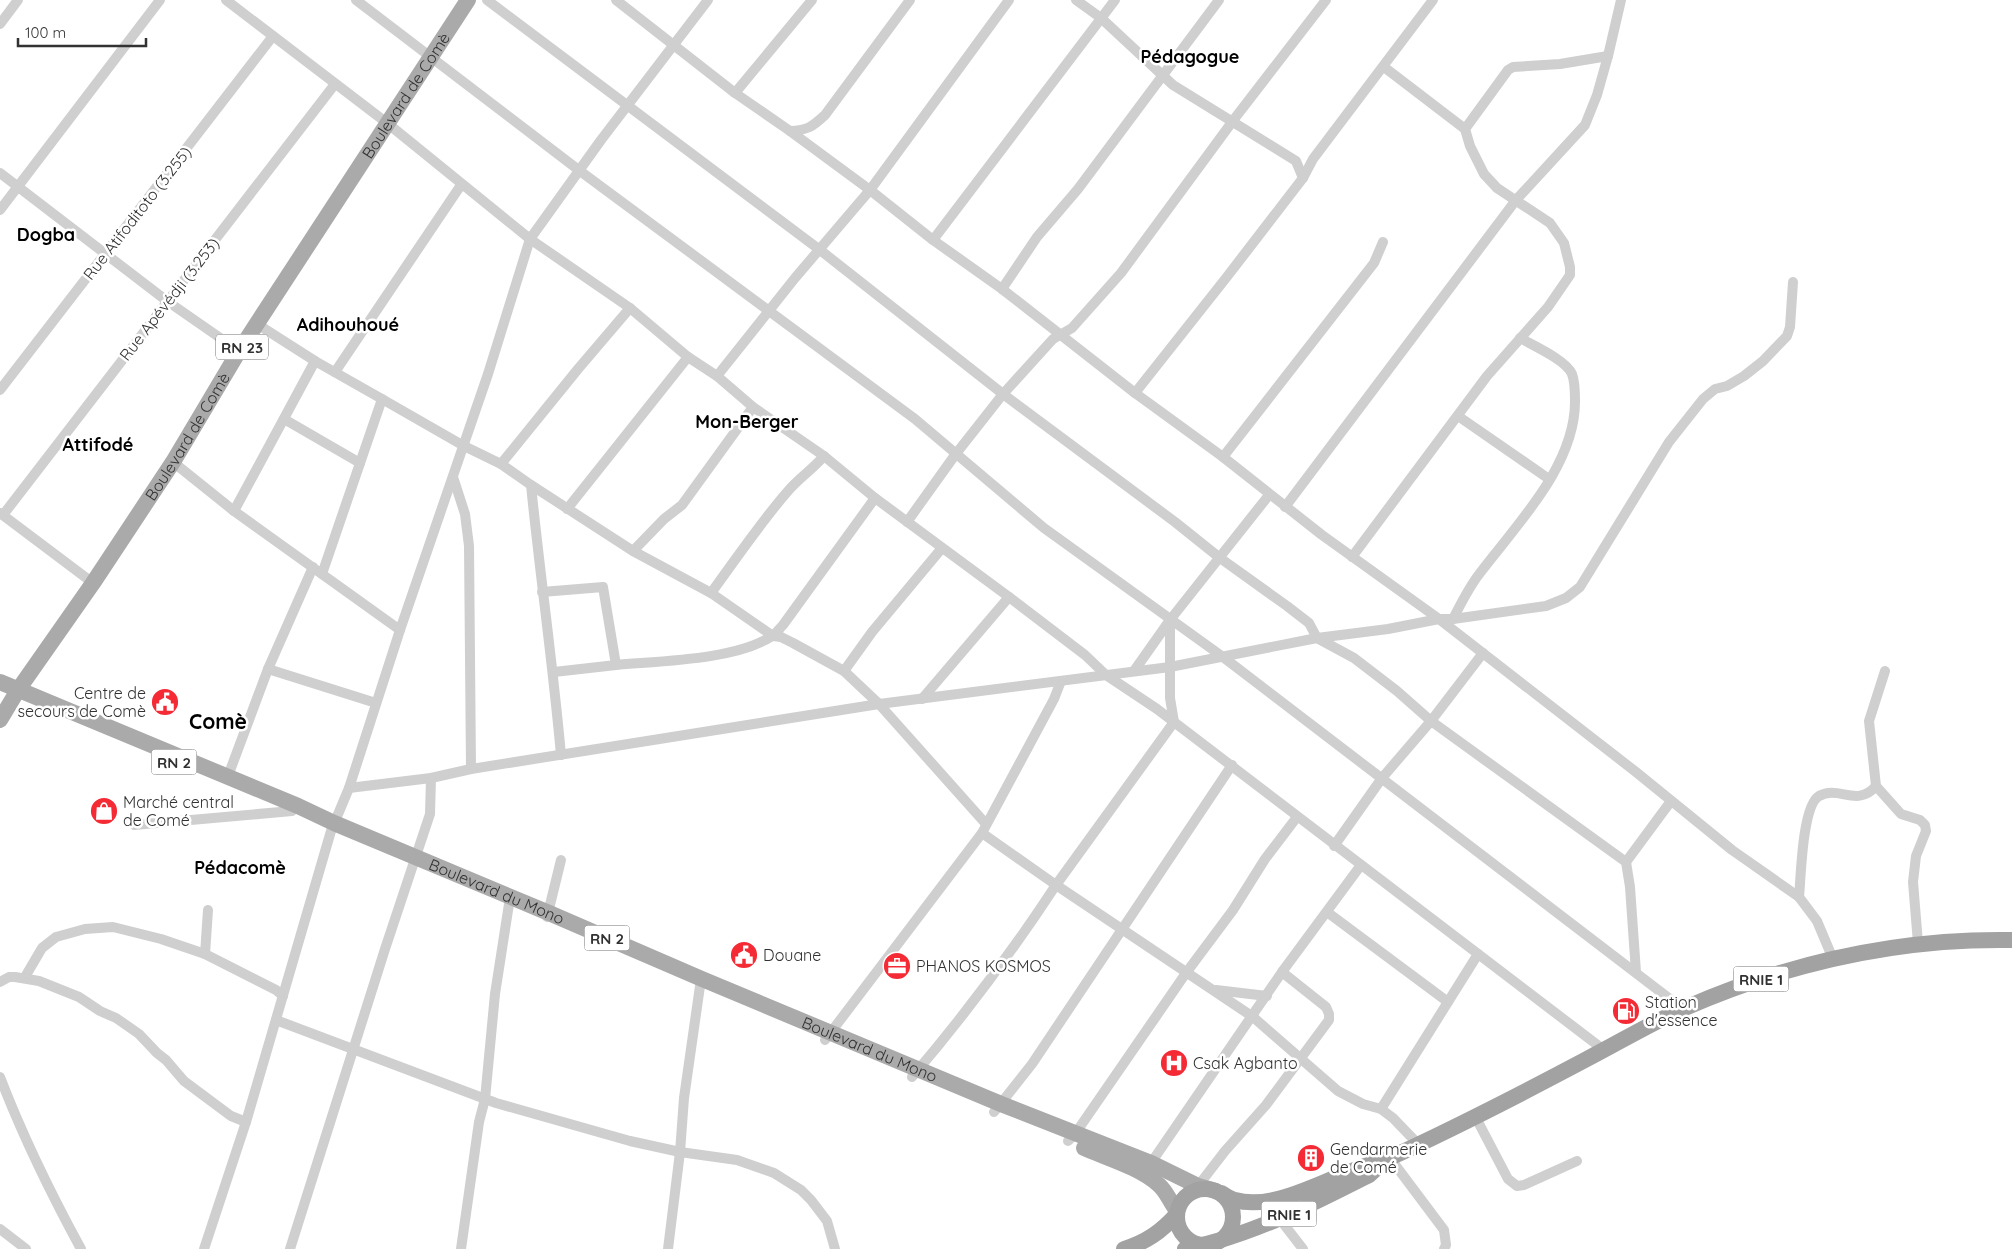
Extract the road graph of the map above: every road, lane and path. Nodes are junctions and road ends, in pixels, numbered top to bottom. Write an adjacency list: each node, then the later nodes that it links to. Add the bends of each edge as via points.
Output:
1 (18, 0): 19 (street)
2 (160, 0): 39 (street)
3 (226, 0): 20 (street)
4 (356, 0): 23 (street)
5 (468, 0): 23 (main road, Boulevard de Comè / RN 23)
6 (487, 0): 28 (street)
7 (708, 0): 21 (street)
8 (812, 0): 27 (street)
9 (910, 0): 32 (street, via 825,115 813,126)
10 (1009, 0): 40 (street)
11 (1076, 0): 18 (street)
12 (1115, 0): 18 (street)
13 (1219, 0): 25 (street)
14 (1326, 0): 29 (street)
15 (1433, 0): 24 (street)
16 (1621, 0): 22 (street)
17 (619, 1): 21 (street)
18 (1101, 18): 25 (street); 44 (street)
19 (0, 24)
20 (273, 36): 26 (street); 47 (street, Rue Atifoditoto (3.255))
21 (674, 44): 27 (street); 28 (street)
22 (1608, 56): 31 (street, via 1513,67); 41 (street, via 1585,125)
23 (431, 57): 30 (main road, Boulevard de Comè / RN 23); 35 (street)
24 (1384, 67): 31 (street); 33 (street)
25 (1164, 77): 29 (street); 49 (street, via 1037,237)
26 (335, 84): 30 (street); 50 (street, Rue Apévédji (3.253))
27 (736, 93): 32 (street)
28 (627, 106): 35 (street); 46 (street)
29 (1232, 122): 34 (street); 54 (street, via 1121,273 1072,328)
30 (387, 123): 38 (street); 53 (main road, Boulevard de Comè / RN 23)
31 (1465, 129): 41 (street, via 1484,174 1497,188)
32 (790, 131): 40 (street)
33 (1313, 159): 34 (street); 37 (street)
34 (1296, 161): 37 (street)
35 (580, 171): 43 (street); 52 (street)
36 (0, 173): 39 (street)
37 (1303, 178): 62 (street)
38 (461, 185): 43 (street); 59 (street)
39 (18, 186): 42 (street); 47 (street)
40 (870, 190): 44 (street); 46 (street)
41 (1516, 200): 55 (street, via 1550,223 1564,243 1570,267 1564,286); 80 (street)
42 (0, 210)
43 (530, 239): 51 (street); 68 (street)
44 (933, 240): 49 (street)
45 (1383, 242): 71 (street, via 1374,263)
46 (820, 250): 52 (street); 63 (street)
47 (106, 252): 50 (street); 61 (street, Rue Atifoditoto (3.255))
48 (1793, 282): 96 (street, via 1787,336 1744,376 1715,389 1703,399 1670,442 1580,587 1566,598 1546,606)
49 (1002, 290): 54 (street)
50 (168, 300): 56 (street); 83 (street, Rue Apévédji (3.253))
51 (630, 308): 57 (street); 74 (street)
52 (770, 311): 60 (street); 69 (street, via 915,419)
53 (257, 324): 56 (main road, Boulevard de Comè / RN 23); 58 (street)
54 (1060, 334): 62 (street); 63 (street)
55 (1520, 338): 66 (street); 76 (street, via 1565,364 1575,386 1571,435)
56 (239, 352): 72 (main road, Boulevard de Comè / RN 23)
57 (688, 357): 60 (street); 81 (street)
58 (315, 361): 59 (street); 67 (street)
59 (335, 372): 64 (street)
60 (717, 376): 65 (street)
61 (0, 390)
62 (1135, 393): 71 (street)
63 (1003, 394): 69 (street); 88 (street)
64 (382, 399): 68 (street); 73 (street)
65 (753, 407): 70 (street); 86 (street, via 682,505)
66 (1458, 416): 76 (street); 87 (street)
67 (284, 419): 73 (street); 82 (street)
68 (464, 446): 74 (street); 75 (street)
69 (956, 454): 84 (street); 97 (street, via 1044,528)
70 (824, 456): 79 (street); 93 (street, via 786,493)
71 (1223, 457): 78 (street)
72 (173, 462): 82 (street); 91 (main road, Boulevard de Comè / RN 23)
73 (360, 463): 90 (street)
74 (501, 464): 77 (street)
75 (453, 477): 98 (street); 123 (street, via 465,514 470,546)
76 (1549, 479): 96 (street, via 1479,574)
77 (531, 485): 81 (street); 92 (street)
78 (1269, 495): 80 (street); 88 (street)
79 (875, 498): 84 (street); 99 (street)
80 (1285, 507): 87 (street)
81 (567, 509): 86 (street)
82 (234, 511): 89 (street)
83 (1, 514): 91 (street)
84 (907, 522): 85 (street)
85 (942, 548): 94 (street); 106 (street)
86 (634, 551): 93 (street)
87 (1352, 557): 95 (street)
88 (1220, 558): 97 (street); 100 (street, via 1309,623)
89 (313, 567): 90 (street); 105 (street)
90 (322, 574): 98 (street)
91 (93, 583): 114 (main road, Boulevard de Comè / RN 23)
92 (542, 592): 103 (street, via 603,586); 109 (street)
93 (710, 593): 99 (street)
94 (1009, 597): 110 (street); 115 (street)
95 (1439, 619): 96 (street); 100 (street); 101 (street)
96 (1453, 619)
97 (1170, 620): 102 (street); 104 (street); 107 (street)
98 (400, 630): 116 (street)
99 (773, 636): 103 (street, via 719,655); 106 (street, via 794,643)
100 (1317, 638): 102 (street); 119 (street, via 1354,658)
101 (1483, 653): 119 (street); 129 (street)
102 (1223, 657): 104 (street); 126 (street)
103 (616, 666): 109 (street)
104 (1170, 667): 107 (street); 120 (street)
105 (268, 669): 116 (street); 124 (street)
106 (844, 671): 117 (street)
107 (1134, 671): 110 (street)
108 (1885, 671): 127 (street, via 1869,721)
109 (554, 672): 121 (street)
110 (1106, 675): 111 (street); 120 (street)
111 (1062, 681): 115 (street); 134 (street)
112 (0, 682): 114 (main road, Boulevard du Mono / RN 2)
113 (0, 688): 114 (main road, Boulevard du Mono / RN 2)
114 (17, 692): 118 (main road, Boulevard de Comè); 124 (main road, Boulevard du Mono / RN 2); 130 (main road, Boulevard du Mono / RN 2)
115 (922, 699): 117 (street)
116 (376, 703): 128 (street)
117 (879, 704): 121 (street); 134 (street)
118 (0, 720)
119 (1431, 721): 126 (street); 138 (street)
120 (1174, 722): 122 (street); 140 (street)
121 (561, 755): 123 (street)
122 (1232, 765): 131 (street); 146 (street)
123 (471, 769): 125 (street)
124 (228, 776): 133 (main road, Boulevard du Mono / RN 2)
125 (431, 778): 128 (street); 136 (street, via 430,814)
126 (1382, 778): 135 (street); 153 (street)
127 (1876, 786): 141 (street, via 1864,796 1828,793 1818,796 1807,823 1802,848); 148 (street, via 1901,814 1925,825 1912,882)
128 (349, 788): 133 (street)
129 (1671, 801): 138 (street); 141 (street, via 1732,850)
130 (292, 811): 132 (street); 133 (main road, Boulevard du Mono / RN 2)
131 (1297, 818): 135 (street); 154 (street)
132 (134, 825)
133 (333, 827): 136 (main road, Boulevard du Mono / RN 2); 159 (street)
134 (984, 829): 140 (street); 165 (street)
135 (1334, 846): 139 (street)
136 (413, 860): 142 (main road, Boulevard du Mono / RN 2); 145 (main road, Boulevard du Mono / RN 2); 166 (street)
137 (561, 860): 145 (street)
138 (1626, 862): 153 (street)
139 (1361, 866): 144 (street); 150 (street)
140 (1056, 885): 146 (street); 169 (street, via 1023,936)
141 (1800, 897): 151 (street, via 1817,922)
142 (508, 904): 145 (main road, Boulevard du Mono / RN 2); 171 (street)
143 (208, 910): 149 (street)
144 (1327, 912): 152 (street); 161 (street)
145 (547, 916): 157 (main road, Boulevard du Mono / RN 2); 165 (main road, Boulevard du Mono / RN 2)
146 (1121, 930): 154 (street); 172 (street, via 1032,1064)
147 (2012, 940): 148 (highway, RNIE 1)
148 (1918, 943): 151 (highway, RNIE 1)
149 (205, 954): 155 (street, via 113,926 91,928 62,934 50,941 42,948); 159 (street)
150 (1478, 954): 161 (street); 167 (street)
151 (1833, 959): 162 (highway, RNIE 1, via 1759,980)
152 (1282, 972): 160 (street); 168 (street, via 1326,1007 1329,1014 1329,1020)
153 (1636, 972): 162 (street)
154 (1186, 973): 158 (street); 176 (street)
155 (25, 978): 156 (street, via 10,977); 175 (street, via 62,990 124,1023 166,1060 184,1081 231,1116)
156 (0, 982)
157 (700, 986): 165 (main road, Boulevard du Mono / RN 2); 178 (street)
158 (1213, 990): 160 (street); 163 (street)
159 (283, 996): 164 (street)
160 (1267, 996): 163 (street)
161 (1448, 1002): 173 (street)
162 (1683, 1009): 167 (highway, RNIE 1)
163 (1253, 1018): 168 (street); 181 (street)
164 (276, 1020): 166 (street); 175 (street)
165 (828, 1036): 169 (main road, Boulevard du Mono / RN 2)
166 (353, 1048): 171 (street); 191 (street)
167 (1604, 1050): 174 (highway, RNIE 1)
168 (1301, 1059): 173 (street, via 1344,1095); 182 (street)
169 (916, 1073): 172 (main road, Boulevard du Mono / RN 2)
170 (0, 1077): 189 (street, via 44,1180)
171 (485, 1099): 178 (street); 192 (street)
172 (998, 1108): 176 (main road, Boulevard du Mono / RN 2)
173 (1381, 1109): 177 (street)
174 (1475, 1116): 177 (highway, RNIE 1); 180 (street, via 1508,1179 1517,1186)
175 (246, 1122): 190 (street)
176 (1071, 1138): 181 (main road, Boulevard du Mono / RN 2); 184 (main road, Boulevard du Mono / RN 2, via 1155,1182)
177 (1419, 1145): 179 (highway, RNIE 1)
178 (680, 1152): 193 (street); 194 (street, via 738,1160 791,1182 812,1200 822,1214)
179 (1388, 1159): 183 (highway, RNIE 1, via 1282,1198 1235,1200); 185 (highway, RNIE 1, via 1368,1175); 198 (street, via 1444,1230)
180 (1577, 1161)
181 (1151, 1163): 182 (main road, Boulevard du Mono / RN 2)
182 (1198, 1186): 183 (main road, Boulevard du Mono / RN 2)
183 (1218, 1192): 184 (highway, via 1200,1189 1192,1192 1185,1196); 187 (highway, via 1231,1205 1233,1221 1226,1235)
184 (1177, 1212): 187 (highway, via 1179,1229 1189,1240); 195 (highway, via 1152,1238)
185 (1279, 1218): 187 (highway, RNIE 1); 197 (street)
186 (0, 1229): 188 (street)
187 (1212, 1244): 196 (highway, RNIE 1)
188 (26, 1249)
189 (81, 1249)
190 (204, 1249)
191 (290, 1249)
192 (461, 1249)
193 (668, 1249)
194 (835, 1249)
195 (1124, 1249)
196 (1185, 1249)
197 (1303, 1249)
198 (1444, 1249)

